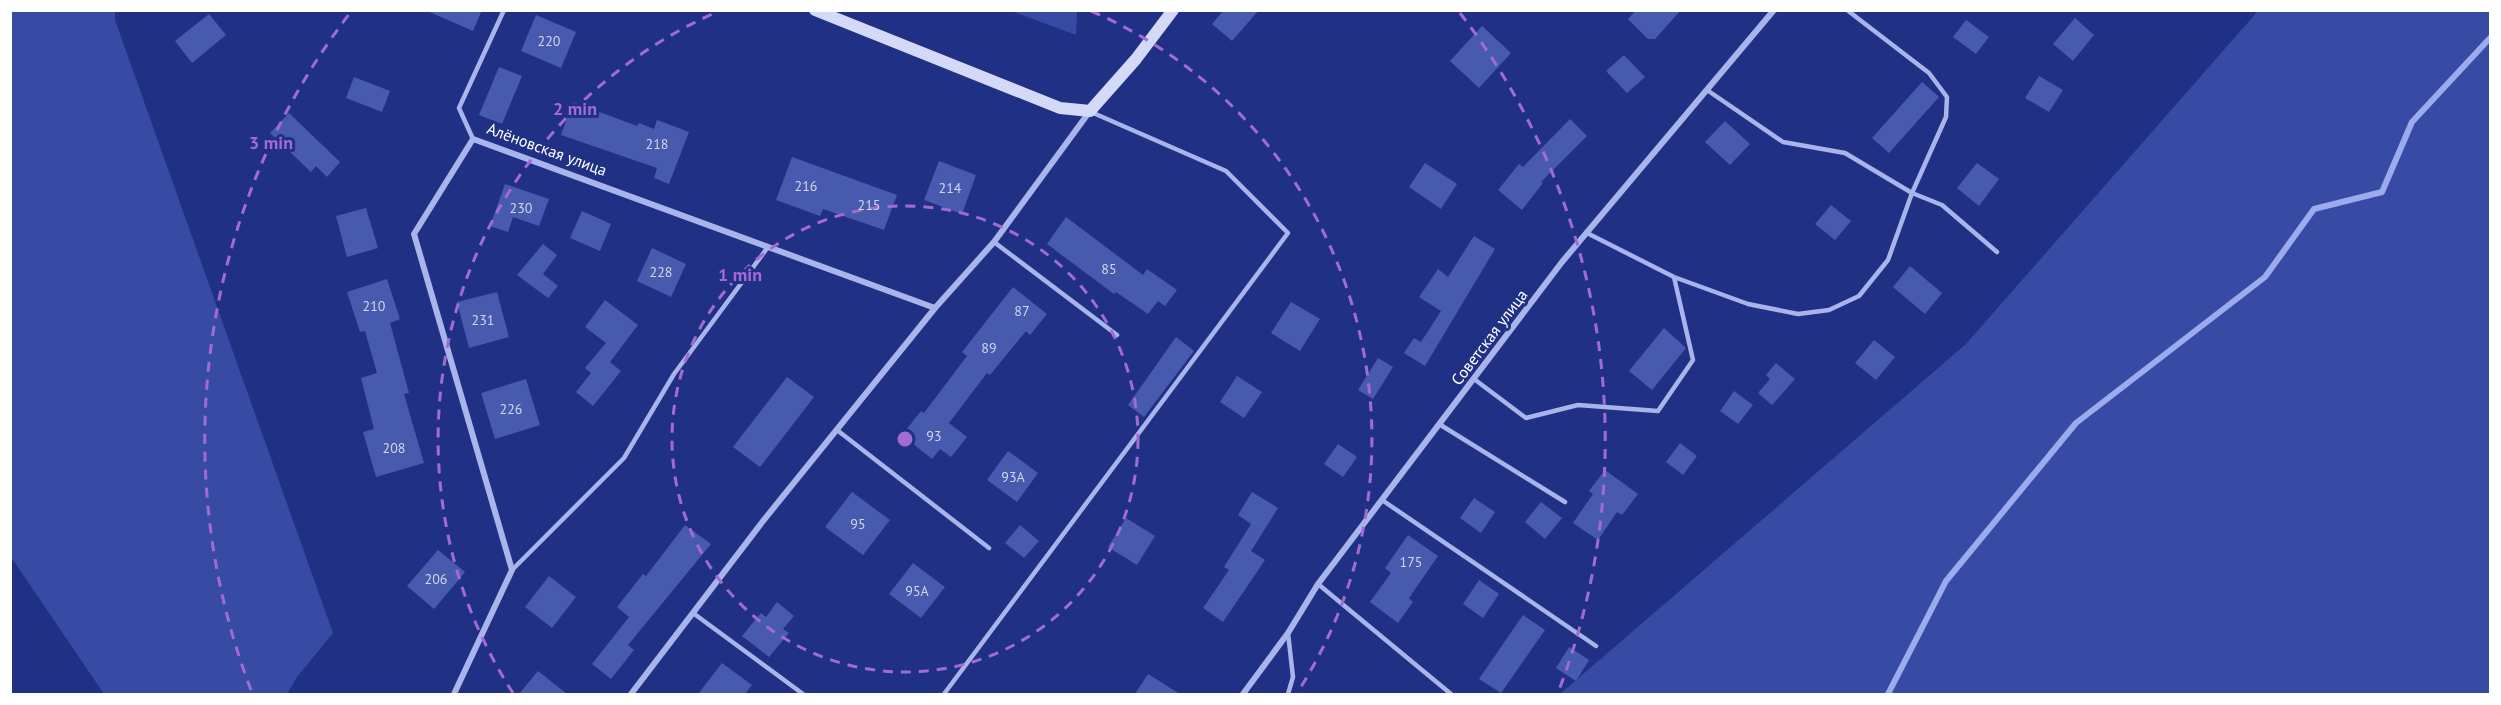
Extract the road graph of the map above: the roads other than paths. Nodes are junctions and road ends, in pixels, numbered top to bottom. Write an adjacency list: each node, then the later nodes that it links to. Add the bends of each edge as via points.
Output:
1 (504, 10): 8 (lane, via 459,108)
2 (815, 10): 7 (street, via 1060,108)
3 (1173, 10): 7 (street)
4 (1774, 10): 6 (street, Советская улица)
5 (1847, 10): 9 (lane, via 1929,73 1947,97 1946,117)
6 (1707, 90): 9 (lane, via 1783,142 1845,153); 10 (street, Советская улица)
7 (1090, 111): 11 (street); 31 (lane, via 1226,171 1288,233)
8 (473, 140): 12 (street, Алёновская улица); 23 (street, Алёновская улица, via 414,234)
9 (1912, 193): 13 (lane, via 1942,205); 14 (lane, via 1888,260 1859,296 1829,310 1798,314 1748,304)
10 (1587, 232): 14 (lane); 17 (street, Советская улица)
11 (994, 242): 15 (street); 16 (lane)
12 (768, 247): 15 (street, Алёновская улица); 23 (lane, via 674,374 624,458)
13 (1997, 252)
14 (1674, 277): 17 (lane, via 1692,360 1658,411 1578,405 1526,418)
15 (935, 308): 19 (street)
16 (1117, 335)
17 (1474, 379): 18 (street, Советская улица)
18 (1439, 424): 20 (street, Советская улица); 21 (lane)
19 (837, 430): 22 (lane); 25 (street)
20 (1382, 500): 24 (street, Советская улица); 27 (lane)
21 (1565, 502)
22 (989, 548)
23 (512, 570): 28 (street)
24 (1318, 584): 26 (street, Советская улица); 34 (lane)
25 (693, 613): 29 (street); 30 (lane)
26 (1288, 633): 32 (street, Советская улица); 33 (lane, via 1293,677)
27 (1596, 646)
28 (454, 694)
29 (631, 694)
30 (803, 694)
31 (944, 694)
32 (1243, 694)
33 (1288, 694)
34 (1451, 694)

